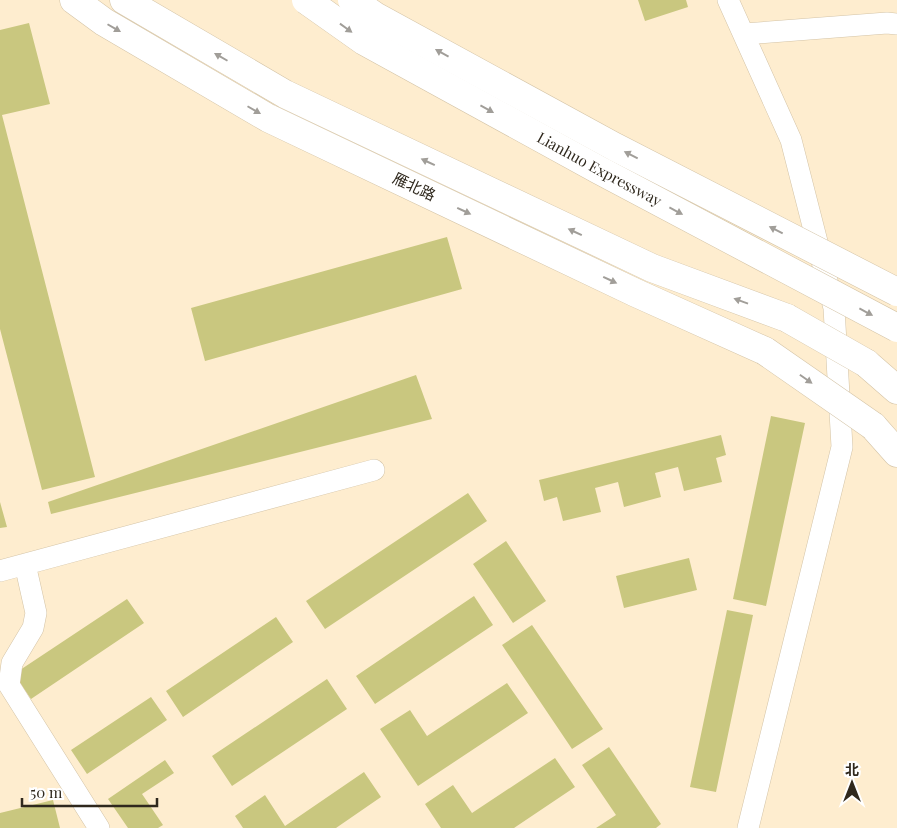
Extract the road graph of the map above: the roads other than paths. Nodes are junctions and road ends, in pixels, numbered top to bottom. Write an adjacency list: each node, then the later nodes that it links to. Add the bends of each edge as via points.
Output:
1 (74, 0): 13 (highway, 雁北路, one-way to 13, bridge, via 104,22 268,118 636,293 766,351)
2 (124, 0): 10 (highway, 雁北路, one-way to 2, bridge, via 787,318 652,268 285,94)
3 (306, 0): 9 (highway, Lianhuo Expressway, one-way to 9, bridge, via 372,46)
4 (352, 0): 8 (highway, Lianhuo Expressway, one-way to 4, bridge, via 598,138 375,16)
5 (728, 0): 7 (street)
6 (897, 24): 7 (street)
7 (744, 34): 20 (street, via 791,140 834,308 842,447)
8 (897, 292)
9 (897, 328)
10 (866, 364): 11 (highway); 12 (highway)
11 (897, 382)
12 (897, 390)
13 (873, 426): 14 (highway); 15 (highway)
14 (897, 441)
15 (897, 452)
16 (374, 470): 17 (street)
17 (25, 564): 18 (street); 19 (street, via 36,613 33,628 12,663 9,685)
18 (0, 571)
19 (99, 828)
20 (748, 828)

